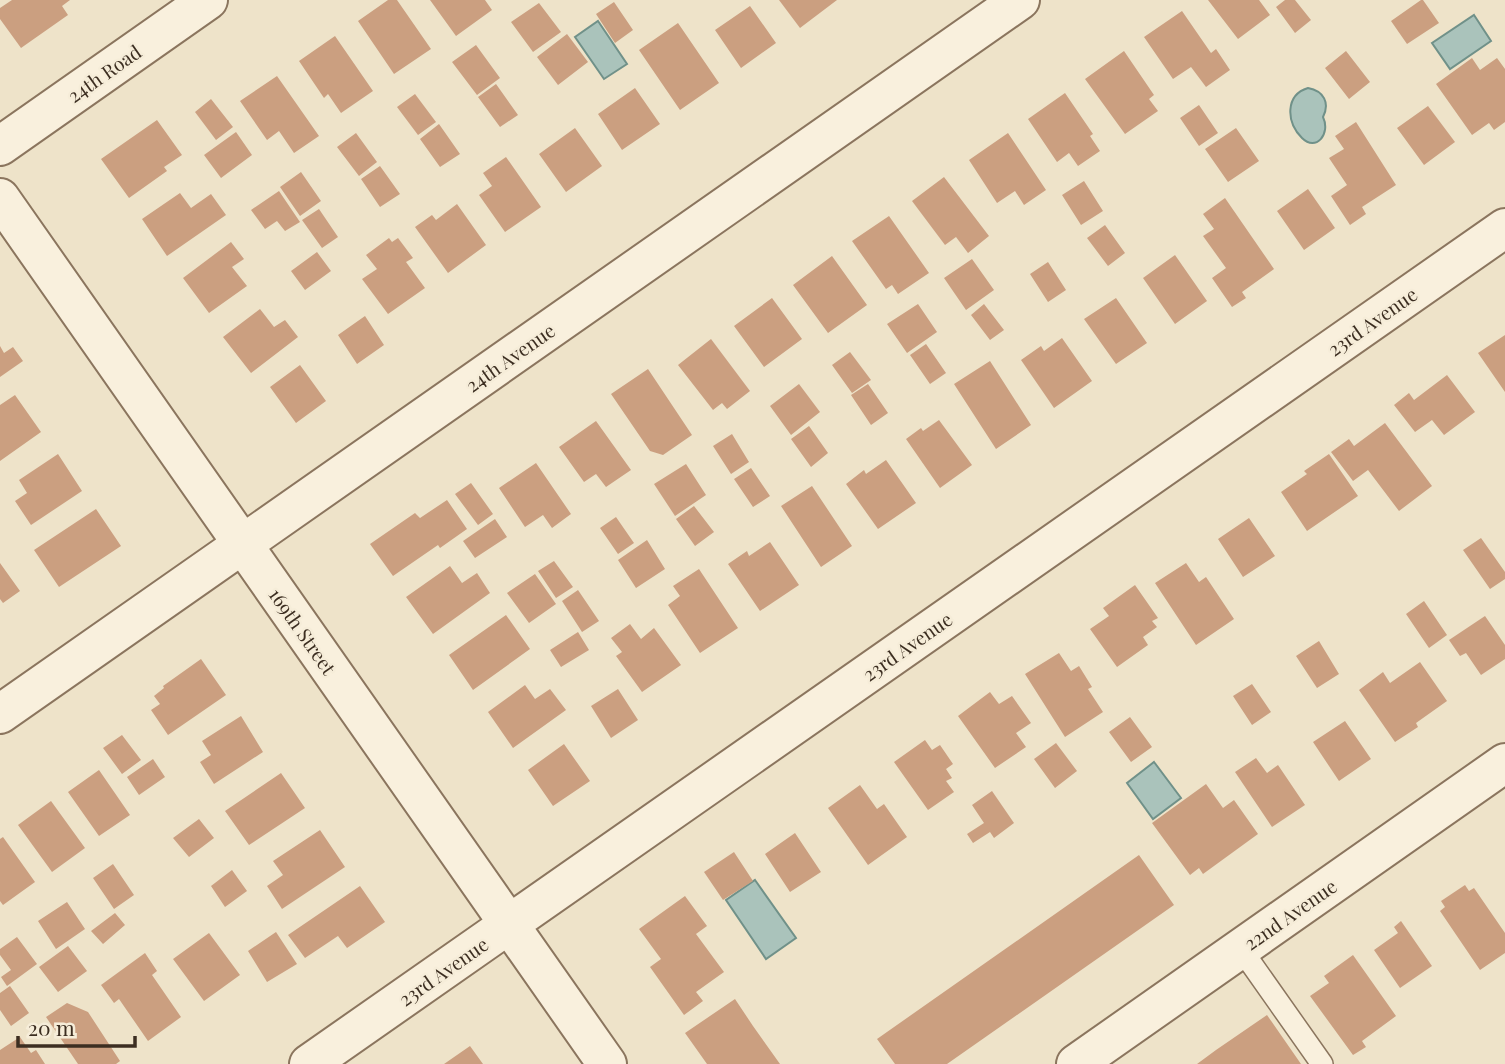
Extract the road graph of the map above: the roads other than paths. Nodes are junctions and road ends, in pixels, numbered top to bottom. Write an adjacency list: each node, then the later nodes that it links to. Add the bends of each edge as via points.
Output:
1 (208, 0): 3 (street, 24th Road)
2 (1020, 0): 6 (street, 24th Avenue)
3 (0, 146)
4 (0, 198): 6 (street, 169th Street)
5 (1505, 228): 9 (street, 23rd Avenue)
6 (243, 544): 7 (street, 24th Avenue); 9 (street, 169th Street)
7 (0, 714)
8 (1505, 763): 10 (street, 22nd Avenue)
9 (509, 925): 11 (street, 23rd Avenue); 12 (street, 169th Street)
10 (1241, 949): 13 (street, 22nd Avenue); 14 (lane)
11 (309, 1064)
12 (607, 1064)
13 (1076, 1064)
14 (1322, 1064)

